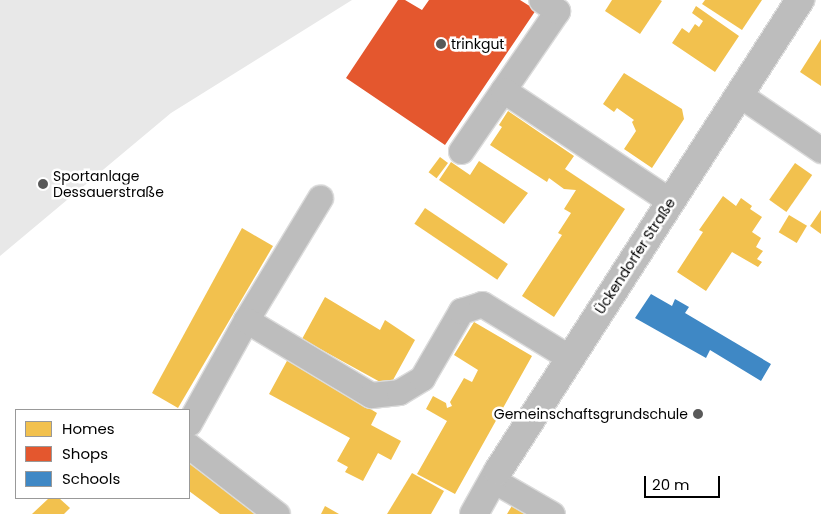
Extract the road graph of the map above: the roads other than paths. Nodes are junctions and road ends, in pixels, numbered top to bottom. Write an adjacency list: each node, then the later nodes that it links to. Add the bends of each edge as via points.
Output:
1 (541, 0): 3 (street, via 557,11)
2 (800, 0): 4 (main road, Ückendorfer Straße)
3 (503, 90): 6 (street); 8 (street)
4 (740, 95): 5 (street); 8 (main road, Ückendorfer Straße)
5 (821, 150)
6 (461, 151)
7 (320, 198): 9 (street)
8 (670, 201): 10 (main road, Ückendorfer Straße)
9 (246, 320): 10 (street, via 371,395 399,392 422,378 461,310 482,304); 11 (street)
10 (570, 358): 13 (main road, Ückendorfer Straße)
11 (190, 421)
12 (190, 447): 14 (street)
13 (493, 480): 15 (main road, Ückendorfer Straße); 16 (street)
14 (277, 514)
15 (474, 514)
16 (552, 514)

